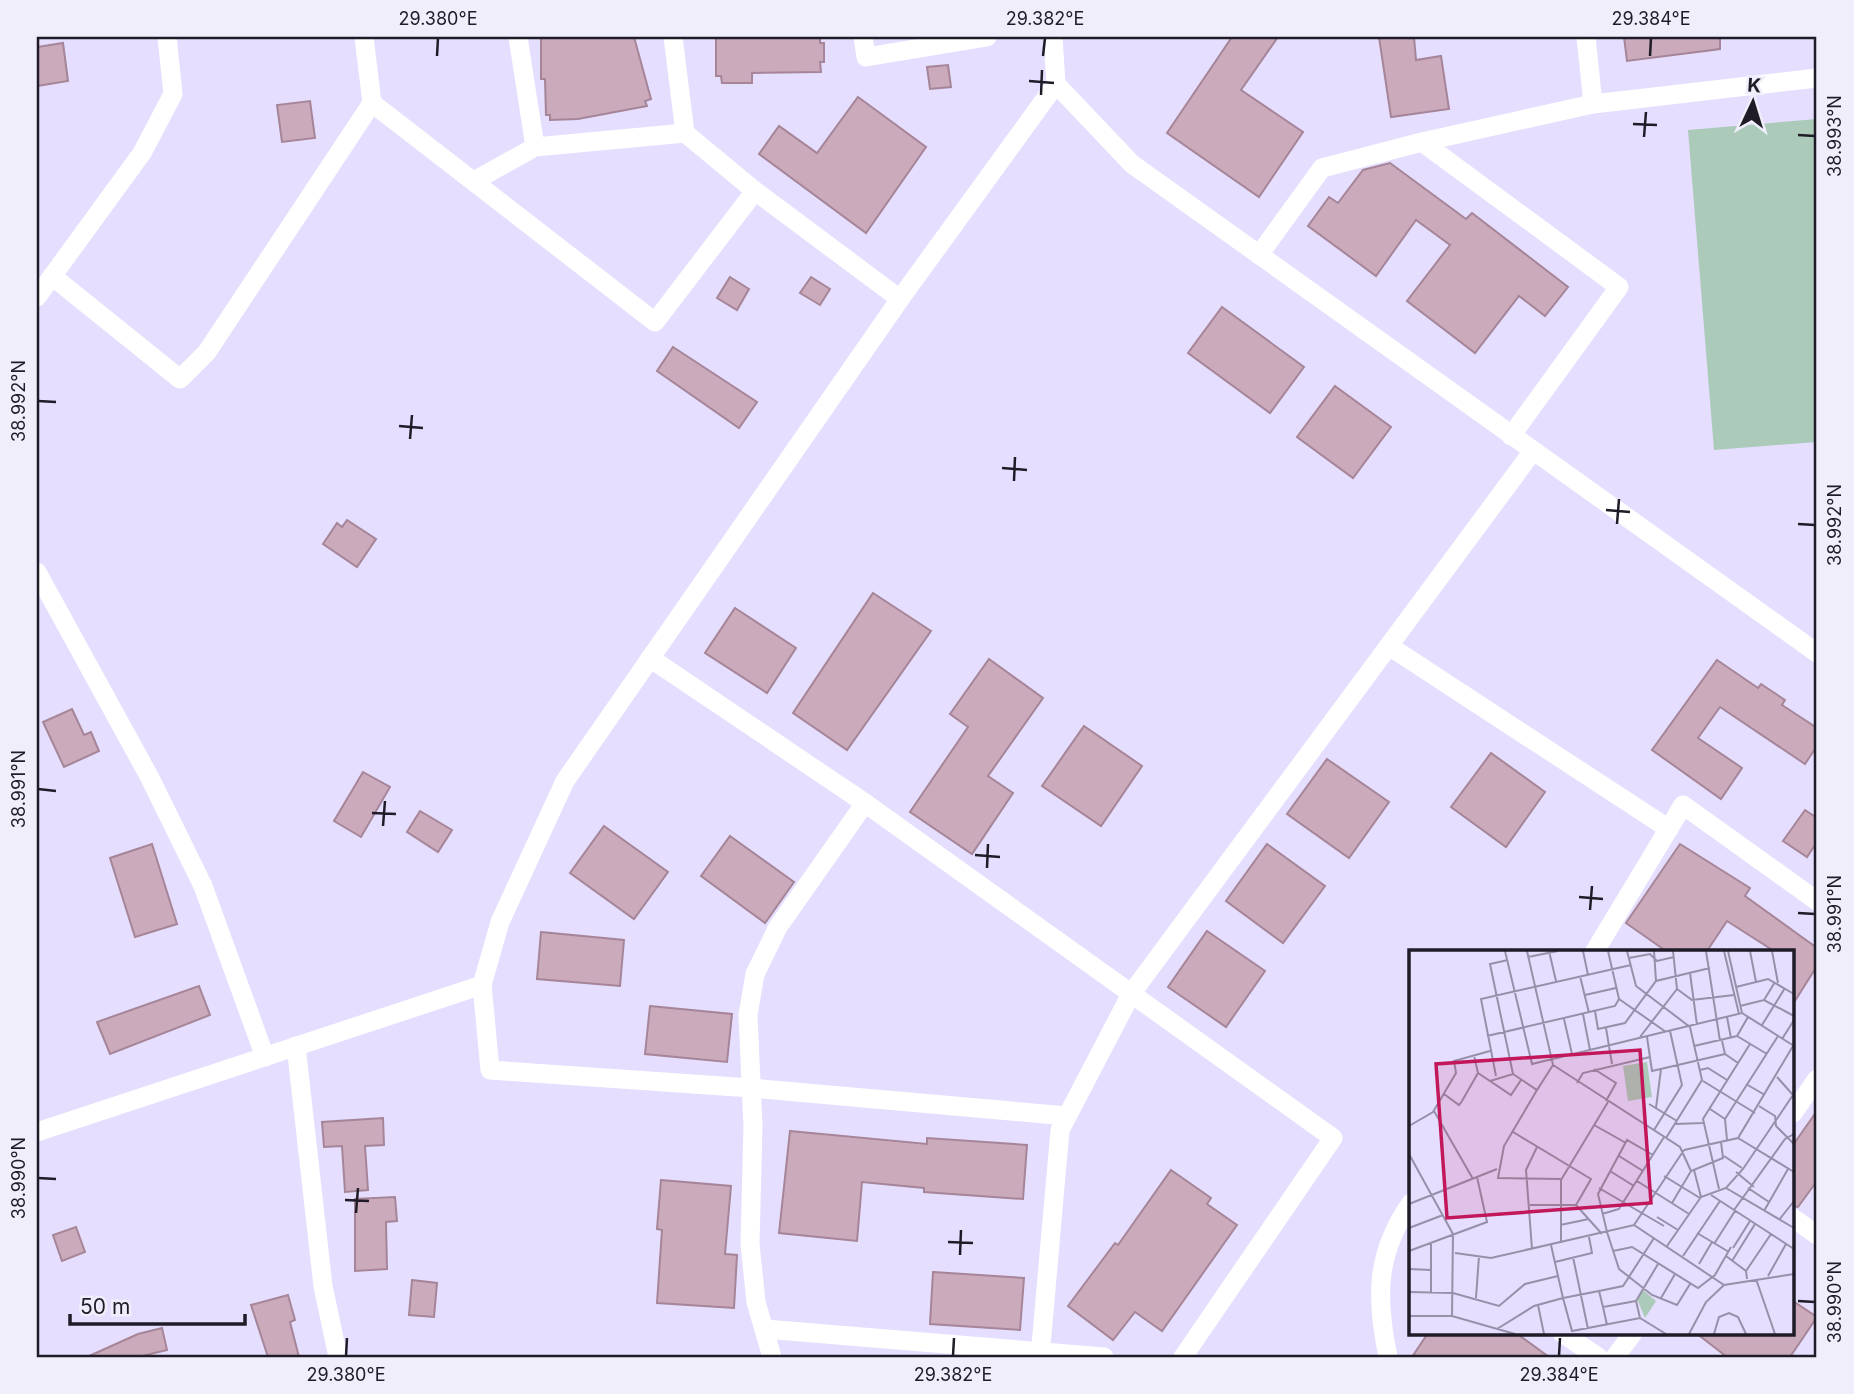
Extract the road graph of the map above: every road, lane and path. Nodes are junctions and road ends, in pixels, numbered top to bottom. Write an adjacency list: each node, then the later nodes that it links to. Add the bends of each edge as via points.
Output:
1 (167, 37): 19 (street, via 173,94 142,153)
2 (364, 37): 11 (street)
3 (518, 37): 15 (street)
4 (673, 37): 13 (street)
5 (863, 37): 6 (street, via 866,57)
6 (987, 37)
7 (1053, 37): 10 (street)
8 (1586, 37): 12 (street)
9 (1817, 78): 12 (street)
10 (1056, 84): 18 (street, via 1132,164); 21 (street)
11 (372, 103): 16 (street); 19 (street, via 207,352 180,379)
12 (1593, 104): 14 (street)
13 (685, 133): 15 (street); 17 (street)
14 (1422, 142): 18 (street, via 1322,168); 22 (street, via 1619,287)
15 (535, 147): 16 (street)
16 (474, 181): 17 (street, via 655,321)
17 (755, 191): 21 (street)
18 (1259, 255): 22 (street)
19 (52, 276): 20 (street)
20 (37, 297)
21 (900, 299): 27 (street)
22 (1511, 436): 23 (street)
23 (1533, 451): 25 (street); 26 (street)
24 (37, 572): 35 (street, via 150,778 203,886)
25 (1389, 646): 29 (street); 33 (street)
26 (1817, 653)
27 (650, 658): 28 (street); 32 (street, via 565,781 500,922)
28 (865, 803): 33 (street); 37 (street, via 778,928 755,974 748,1016)
29 (1669, 828): 30 (street, via 1683,805); 31 (street)
30 (1817, 901)
31 (1598, 950)
32 (482, 985): 34 (street); 37 (street, via 490,1070)
33 (1131, 994): 39 (street); 51 (street, via 1333,1138)
34 (296, 1046): 35 (street); 48 (street, via 323,1286)
35 (265, 1057): 40 (street)
36 (1806, 1085): 38 (street)
37 (751, 1088): 39 (street); 44 (street, via 750,1244 756,1302)
38 (1794, 1111)
39 (1067, 1116): 47 (street, via 1060,1130)
40 (37, 1132)
41 (1794, 1218): 43 (street)
42 (1405, 1225): 52 (street, via 1381,1273 1379,1313)
43 (1817, 1236)
44 (765, 1329): 47 (street); 49 (street)
45 (1564, 1334): 53 (street)
46 (1632, 1334): 54 (street)
47 (1040, 1355): 50 (street)
48 (338, 1357)
49 (772, 1357)
50 (1104, 1357)
51 (1183, 1357)
52 (1388, 1357)
53 (1598, 1357)
54 (1615, 1357)

